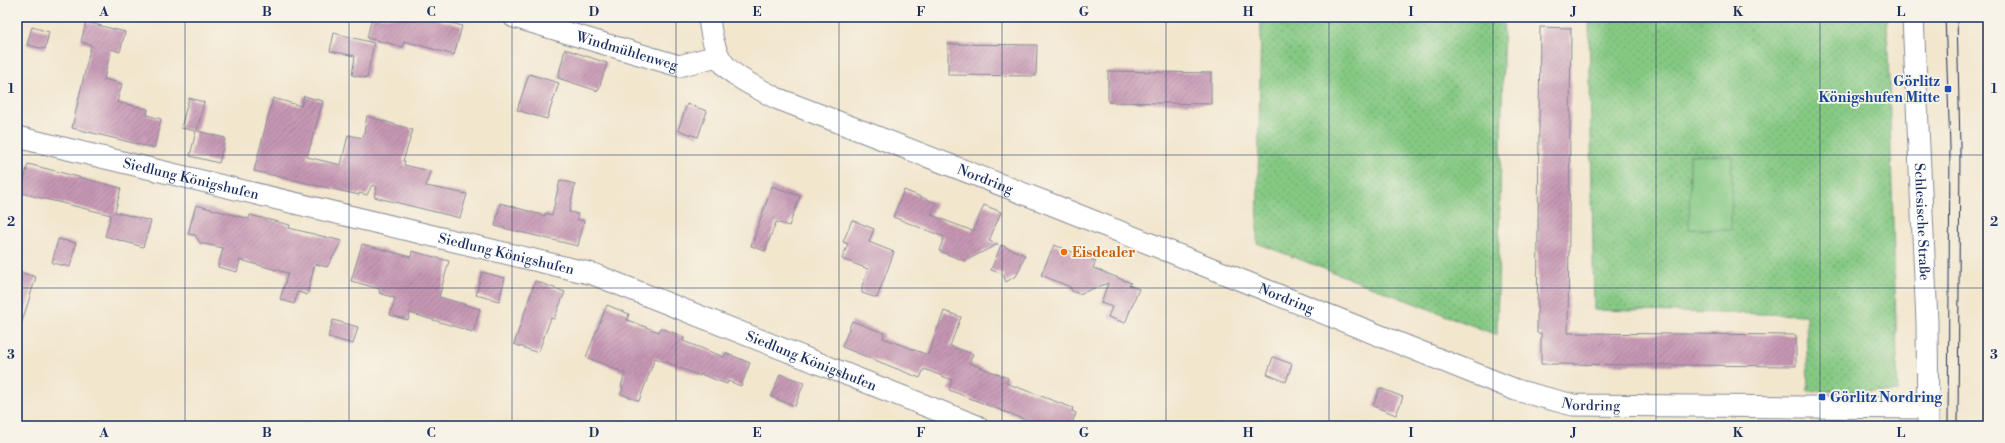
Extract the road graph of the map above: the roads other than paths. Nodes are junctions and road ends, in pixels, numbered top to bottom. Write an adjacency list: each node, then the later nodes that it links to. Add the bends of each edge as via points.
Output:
1 (514, 17): 4 (street, Windmühlenweg, via 679,66)
2 (709, 17): 4 (street, Nordring)
3 (1913, 17): 6 (street, Schlesische Straße, via 1927,322)
4 (717, 56): 6 (street, Nordring, via 739,77 776,98 1048,203 1516,390 1573,405)
5 (17, 137): 7 (street, Siedlung Königshufen, via 593,274)
6 (1928, 417)
7 (977, 426)

